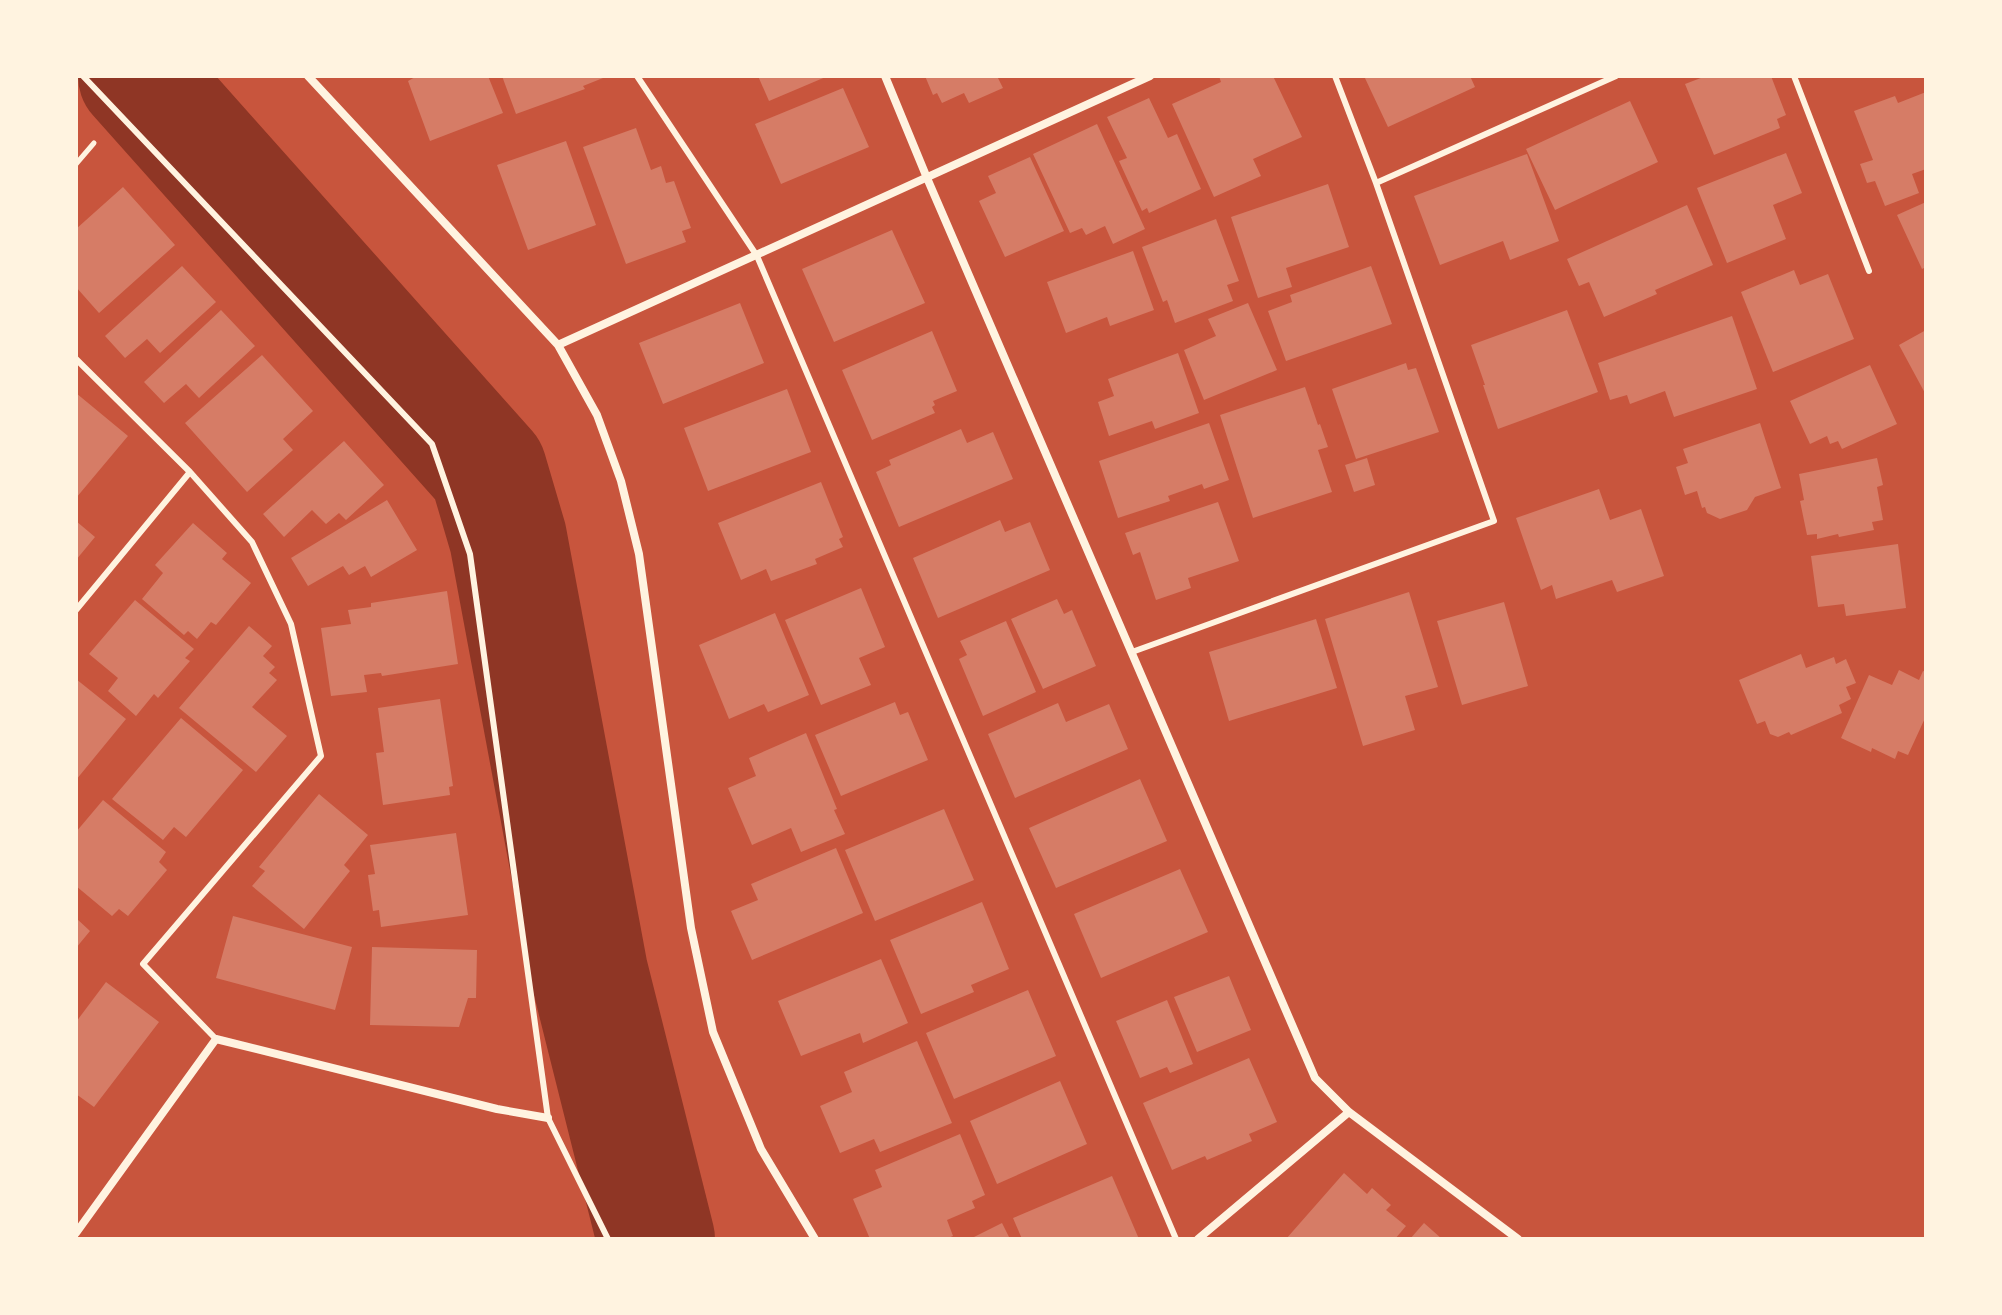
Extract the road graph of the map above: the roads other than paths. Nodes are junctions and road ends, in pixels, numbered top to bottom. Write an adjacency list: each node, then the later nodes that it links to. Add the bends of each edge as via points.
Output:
1 (83, 76): 20 (lane, via 432,444 470,554)
2 (308, 76): 13 (street)
3 (637, 76): 11 (lane)
4 (885, 76): 9 (street)
5 (1150, 76): 9 (street)
6 (1335, 76): 10 (lane)
7 (1616, 76): 10 (lane)
8 (1794, 76): 12 (lane)
9 (927, 178): 11 (street); 17 (street)
10 (1376, 183): 17 (lane, via 1494,521)
11 (757, 256): 13 (street); 24 (lane)
12 (1869, 271)
13 (558, 345): 23 (street, via 597,415 639,554 691,928 713,1032 761,1149)
14 (76, 359): 15 (lane)
15 (190, 472): 16 (lane); 18 (lane, via 252,542 291,624 321,756 143,964)
16 (76, 610)
17 (1132, 652): 19 (street, via 1315,1078)
18 (216, 1039): 20 (street); 21 (street)
19 (1349, 1112): 25 (street); 26 (street)
20 (548, 1118): 22 (lane)
21 (76, 1233)
22 (608, 1239)
23 (815, 1239)
24 (1176, 1239)
25 (1198, 1239)
26 (1518, 1239)

